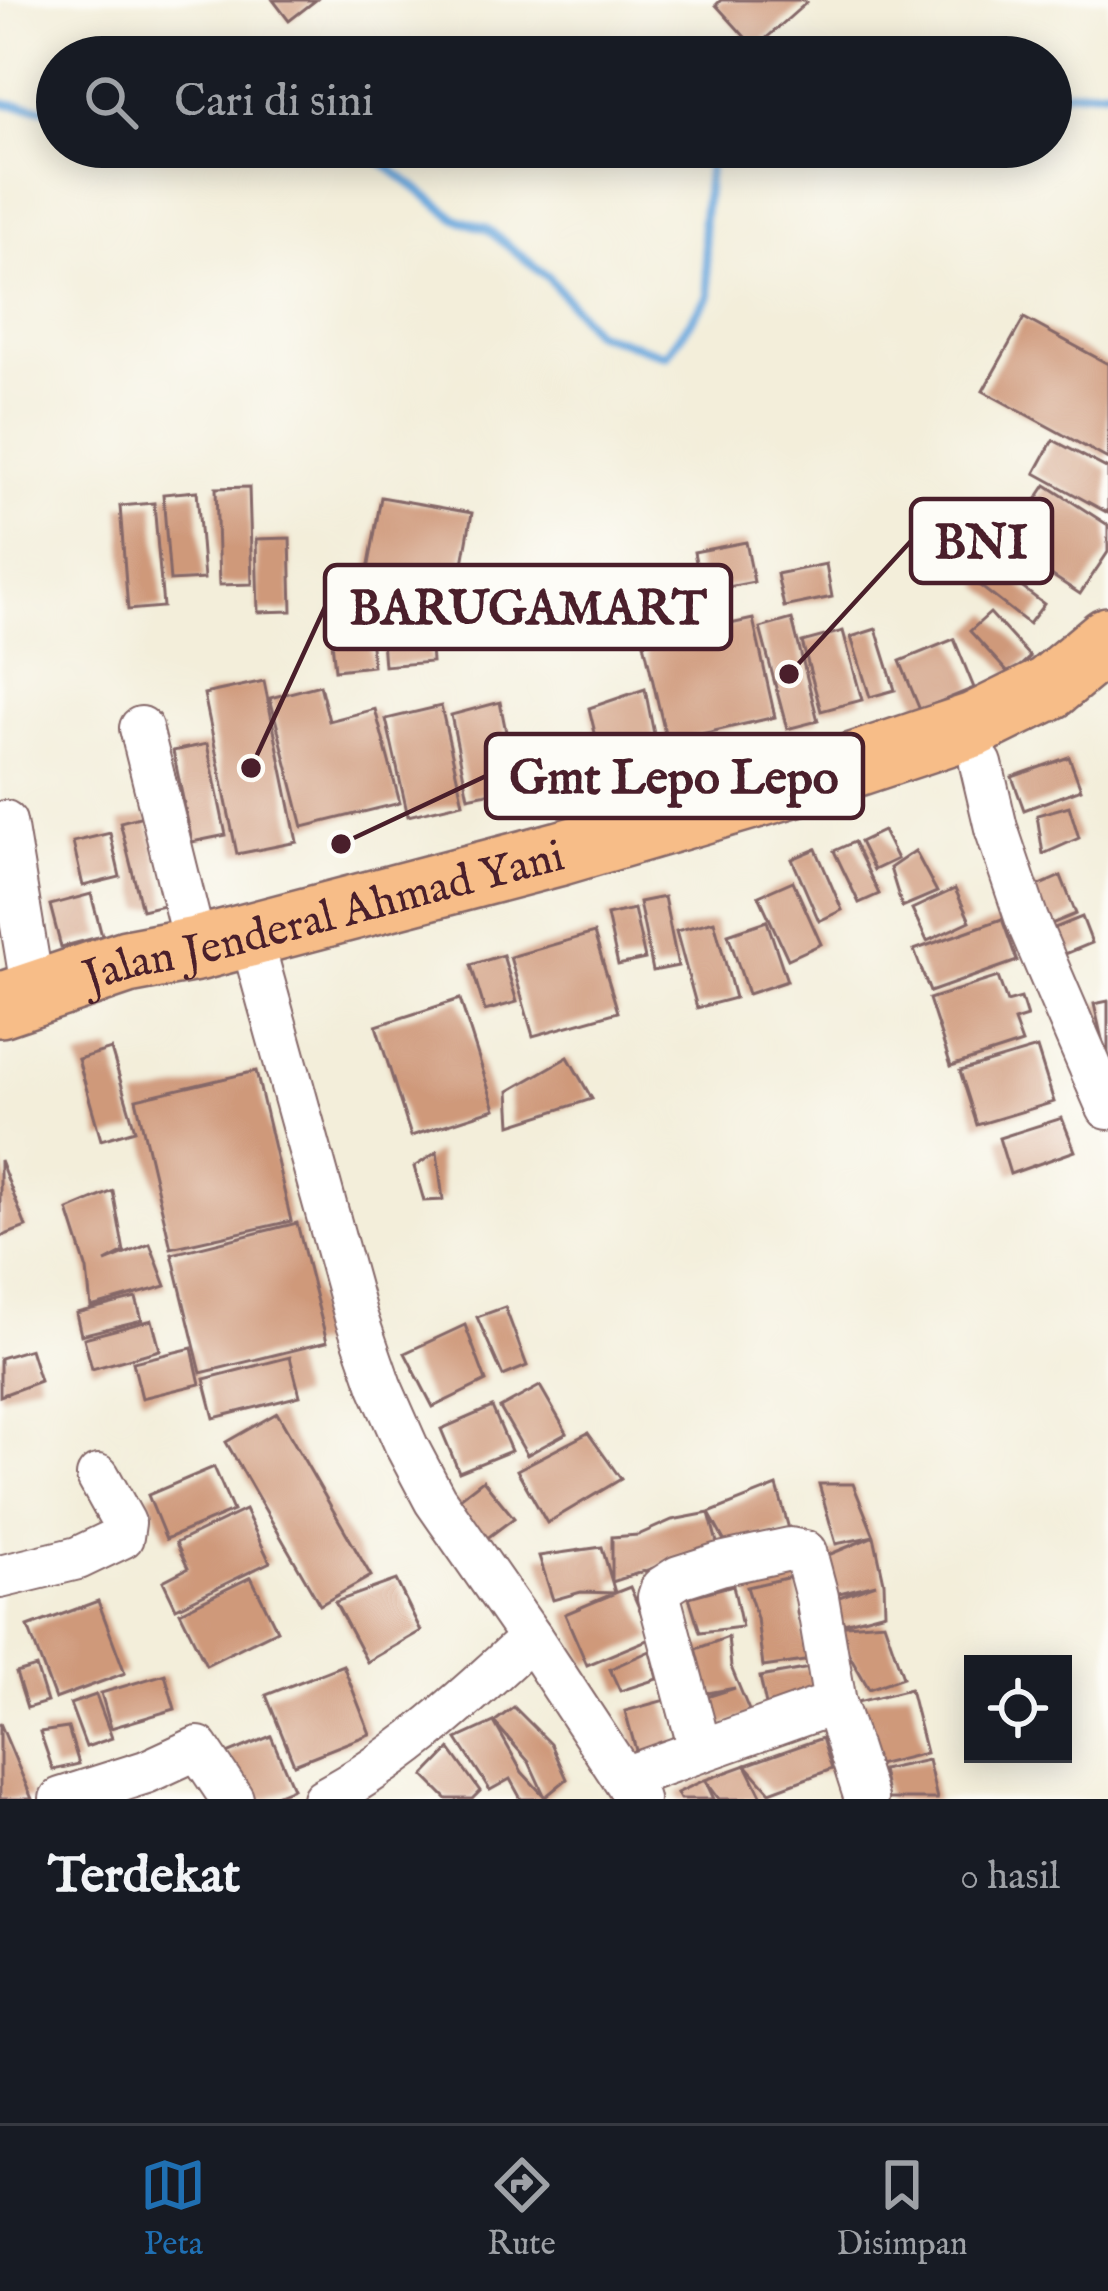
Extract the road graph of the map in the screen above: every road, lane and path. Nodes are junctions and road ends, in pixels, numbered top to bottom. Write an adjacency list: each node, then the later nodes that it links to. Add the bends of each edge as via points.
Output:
1 (1108, 639): 6 (highway, Jalan Jenderal Ahmad Yani, via 1049,688 974,725)
2 (1108, 693): 4 (highway, Jalan Jenderal Ahmad Yani)
3 (140, 728): 6 (street)
4 (981, 764): 6 (highway, Jalan Jenderal Ahmad Yani, via 839,816 339,953); 8 (street, via 1027,920)
5 (5, 822): 7 (street)
6 (235, 951): 7 (highway, Jalan Jenderal Ahmad Yani, via 128,962); 11 (street, via 380,1386 435,1500)
7 (11, 1011)
8 (1108, 1108)
9 (98, 1476): 10 (street, via 124,1523 122,1538)
10 (0, 1577)
11 (531, 1638): 14 (street); 17 (street, via 436,1724)
12 (835, 1703): 13 (street); 13 (street, via 805,1552 680,1577 659,1597); 18 (street)
13 (700, 1749): 14 (street)
14 (630, 1788)
15 (61, 1799): 16 (street, via 198,1748)
16 (232, 1799)
17 (324, 1799)
18 (866, 1799)

